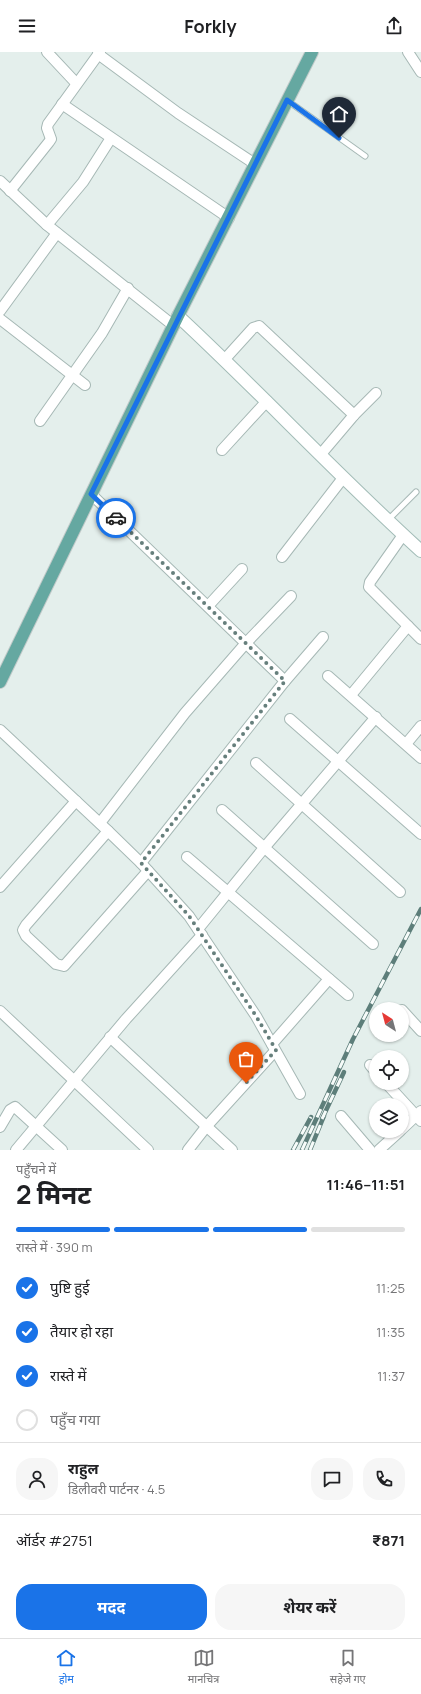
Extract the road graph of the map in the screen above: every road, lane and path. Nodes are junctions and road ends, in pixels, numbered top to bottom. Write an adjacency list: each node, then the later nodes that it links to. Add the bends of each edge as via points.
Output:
1 (47, 52): 6 (street)
2 (312, 52): 7 (main road)
3 (408, 52): 5 (street)
4 (99, 53): 6 (street); 11 (street, via 178,113)
5 (421, 72)
6 (76, 82): 8 (street)
7 (287, 100): 10 (lane); 11 (main road)
8 (62, 104): 9 (street); 13 (street, via 47,126 51,139)
9 (111, 138): 14 (street); 15 (street, via 83,182)
10 (365, 156)
11 (255, 164): 14 (main road)
12 (0, 181): 13 (street)
13 (10, 191): 15 (street)
14 (229, 218): 20 (main road)
15 (47, 226): 16 (street)
16 (57, 233): 17 (street); 18 (street)
17 (128, 288): 20 (street); 22 (street, via 102,333)
18 (0, 311)
19 (0, 319): 22 (street)
20 (176, 321): 21 (street); 32 (main road)
21 (225, 359): 25 (street); 26 (street, via 253,328 258,326)
22 (72, 375): 23 (street); 27 (street)
23 (84, 385)
24 (376, 393): 26 (street)
25 (267, 401): 28 (street); 29 (street)
26 (354, 415): 29 (street)
27 (40, 421)
28 (222, 450)
29 (321, 454): 30 (street)
30 (343, 478): 33 (street); 36 (street)
31 (416, 492): 33 (lane)
32 (91, 494): 39 (street); 46 (main road)
33 (388, 520): 34 (street)
34 (403, 535): 35 (street); 40 (street, via 370,582 369,588)
35 (421, 551)
36 (282, 557)
37 (242, 569): 39 (street)
38 (291, 596): 43 (street)
39 (208, 606): 43 (street)
40 (408, 626): 42 (street); 47 (street)
41 (323, 637): 45 (street)
42 (421, 639)
43 (246, 643): 45 (street); 59 (street, via 185,713)
44 (328, 676): 47 (street)
45 (285, 681): 64 (street)
46 (0, 682)
47 (351, 695): 48 (street)
48 (376, 717): 52 (street); 54 (street)
49 (290, 719): 54 (street)
50 (421, 726): 52 (street)
51 (0, 730): 56 (street)
52 (406, 744): 53 (street)
53 (421, 758)
54 (339, 760): 57 (street); 61 (street)
55 (256, 763): 57 (street)
56 (76, 801): 59 (street); 66 (street)
57 (302, 804): 62 (street); 68 (street)
58 (222, 810): 62 (street)
59 (100, 822): 60 (street)
60 (108, 831): 64 (street); 65 (street, via 26,925 23,930 26,936 56,964 64,966)
61 (421, 834)
62 (264, 848): 67 (street); 70 (street)
63 (187, 857): 67 (street)
64 (141, 863): 65 (street)
65 (148, 871): 69 (street)
66 (0, 887)
67 (228, 891): 69 (street); 71 (street)
68 (400, 892)
69 (200, 932): 76 (street); 77 (street)
70 (374, 944)
71 (329, 979): 72 (street); 77 (street)
72 (348, 995)
73 (0, 1011): 78 (street)
74 (409, 1018): 75 (street)
75 (421, 1031)
76 (110, 1037): 78 (street); 85 (street)
77 (274, 1047): 80 (street); 85 (street)
78 (73, 1081): 84 (street); 90 (street)
79 (393, 1090): 82 (street)
80 (300, 1094)
81 (341, 1116): 93 (street)
82 (419, 1116): 83 (street)
83 (409, 1124)
84 (36, 1126): 86 (street, via 15,1107 10,1110); 88 (street); 89 (street)
85 (206, 1126): 91 (street); 92 (street)
86 (0, 1127)
87 (393, 1138): 94 (street)
88 (16, 1150)
89 (62, 1150)
90 (148, 1150)
91 (188, 1150)
92 (232, 1150)
93 (370, 1150)
94 (380, 1150)

